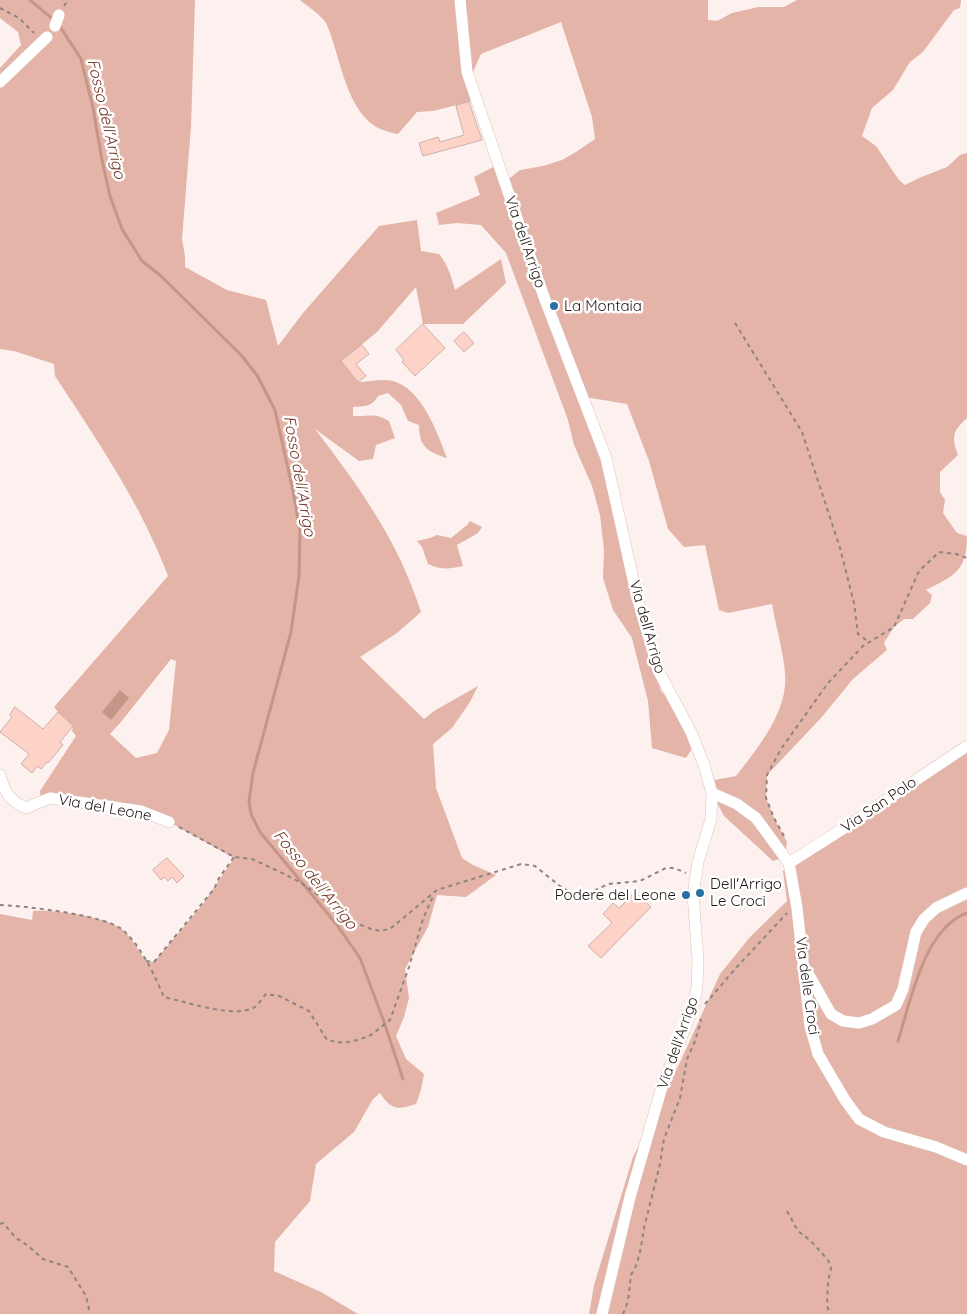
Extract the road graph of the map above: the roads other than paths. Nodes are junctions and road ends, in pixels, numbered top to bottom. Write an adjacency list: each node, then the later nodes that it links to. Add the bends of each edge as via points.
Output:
1 (460, 0): 8 (street, Via dell'Arrigo, via 467,72 544,297 606,458 637,598 659,672 691,732)
2 (60, 15): 3 (street)
3 (55, 26)
4 (47, 37): 5 (street)
5 (0, 82)
6 (967, 746): 10 (street, Via San Polo, via 852,823)
7 (0, 775): 9 (street, Via del Leone, via 5,791 14,803 26,808 50,798 141,812)
8 (712, 793): 10 (street, Via delle Croci, via 737,804 756,818); 14 (street, Via dell'Arrigo, via 711,819 698,862 693,895 697,988 661,1090)
9 (169, 822)
10 (787, 860): 12 (street, Via delle Croci, via 797,904)
11 (967, 893): 12 (street, via 936,908 924,919 916,932 903,989 896,1005 872,1019 858,1023 843,1021 832,1014)
12 (803, 964): 13 (street, Via delle Croci, via 810,1026 818,1054 859,1119 884,1132)
13 (967, 1160)
14 (602, 1314)

